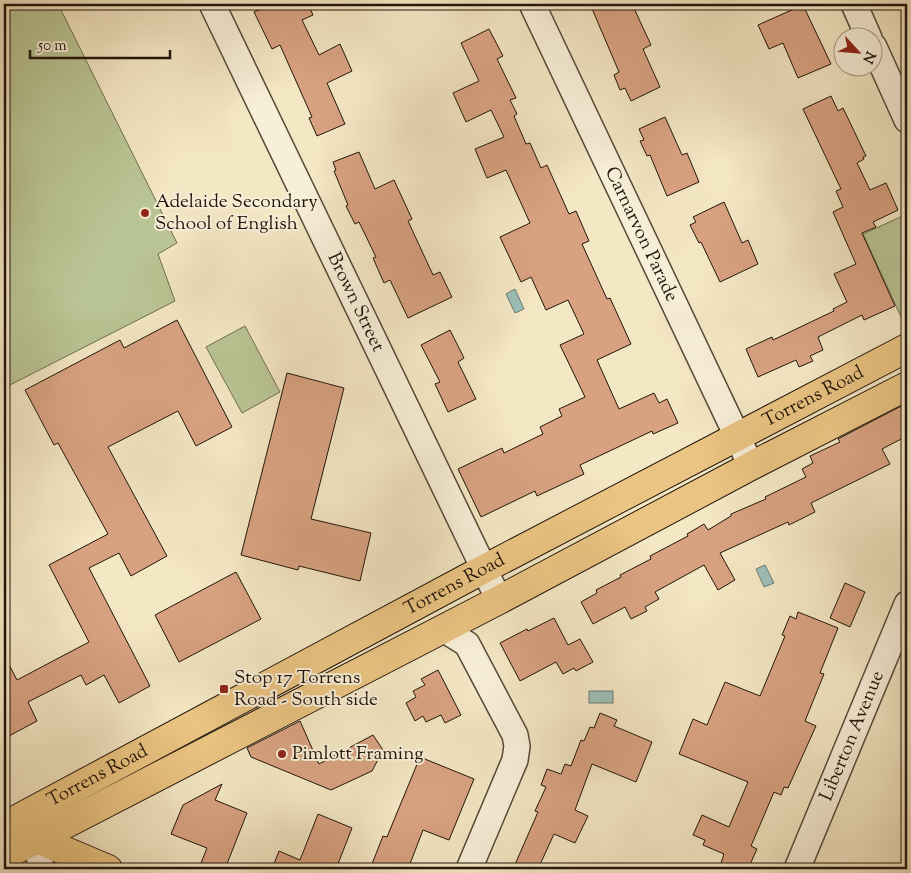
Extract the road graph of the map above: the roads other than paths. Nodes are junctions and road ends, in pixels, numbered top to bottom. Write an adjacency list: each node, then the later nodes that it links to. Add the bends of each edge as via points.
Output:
1 (212, 4): 11 (street, Brown Street)
2 (532, 4): 9 (street, Carnarvon Parade)
3 (854, 4): 4 (street)
4 (865, 28)
5 (884, 69): 6 (street)
6 (907, 120)
7 (907, 348): 9 (main road, Torrens Road)
8 (907, 386): 10 (main road, Torrens Road)
9 (738, 436): 10 (street, Carnarvon Parade); 11 (main road, Torrens Road)
10 (751, 466): 12 (main road, Torrens Road)
11 (484, 570): 12 (street, Brown Street); 15 (main road, Torrens Road)
12 (499, 600): 14 (main road, Torrens Road)
13 (907, 604): 21 (street, Liberton Avenue)
14 (443, 629): 16 (main road, Torrens Road); 20 (street, via 467,644 515,735 517,746 515,760)
15 (15, 820): 16 (main road)
16 (37, 839): 17 (main road, Torrens Road); 18 (street); 19 (main road)
17 (4, 856)
18 (41, 869)
19 (108, 869)
20 (469, 869)
21 (797, 869)

